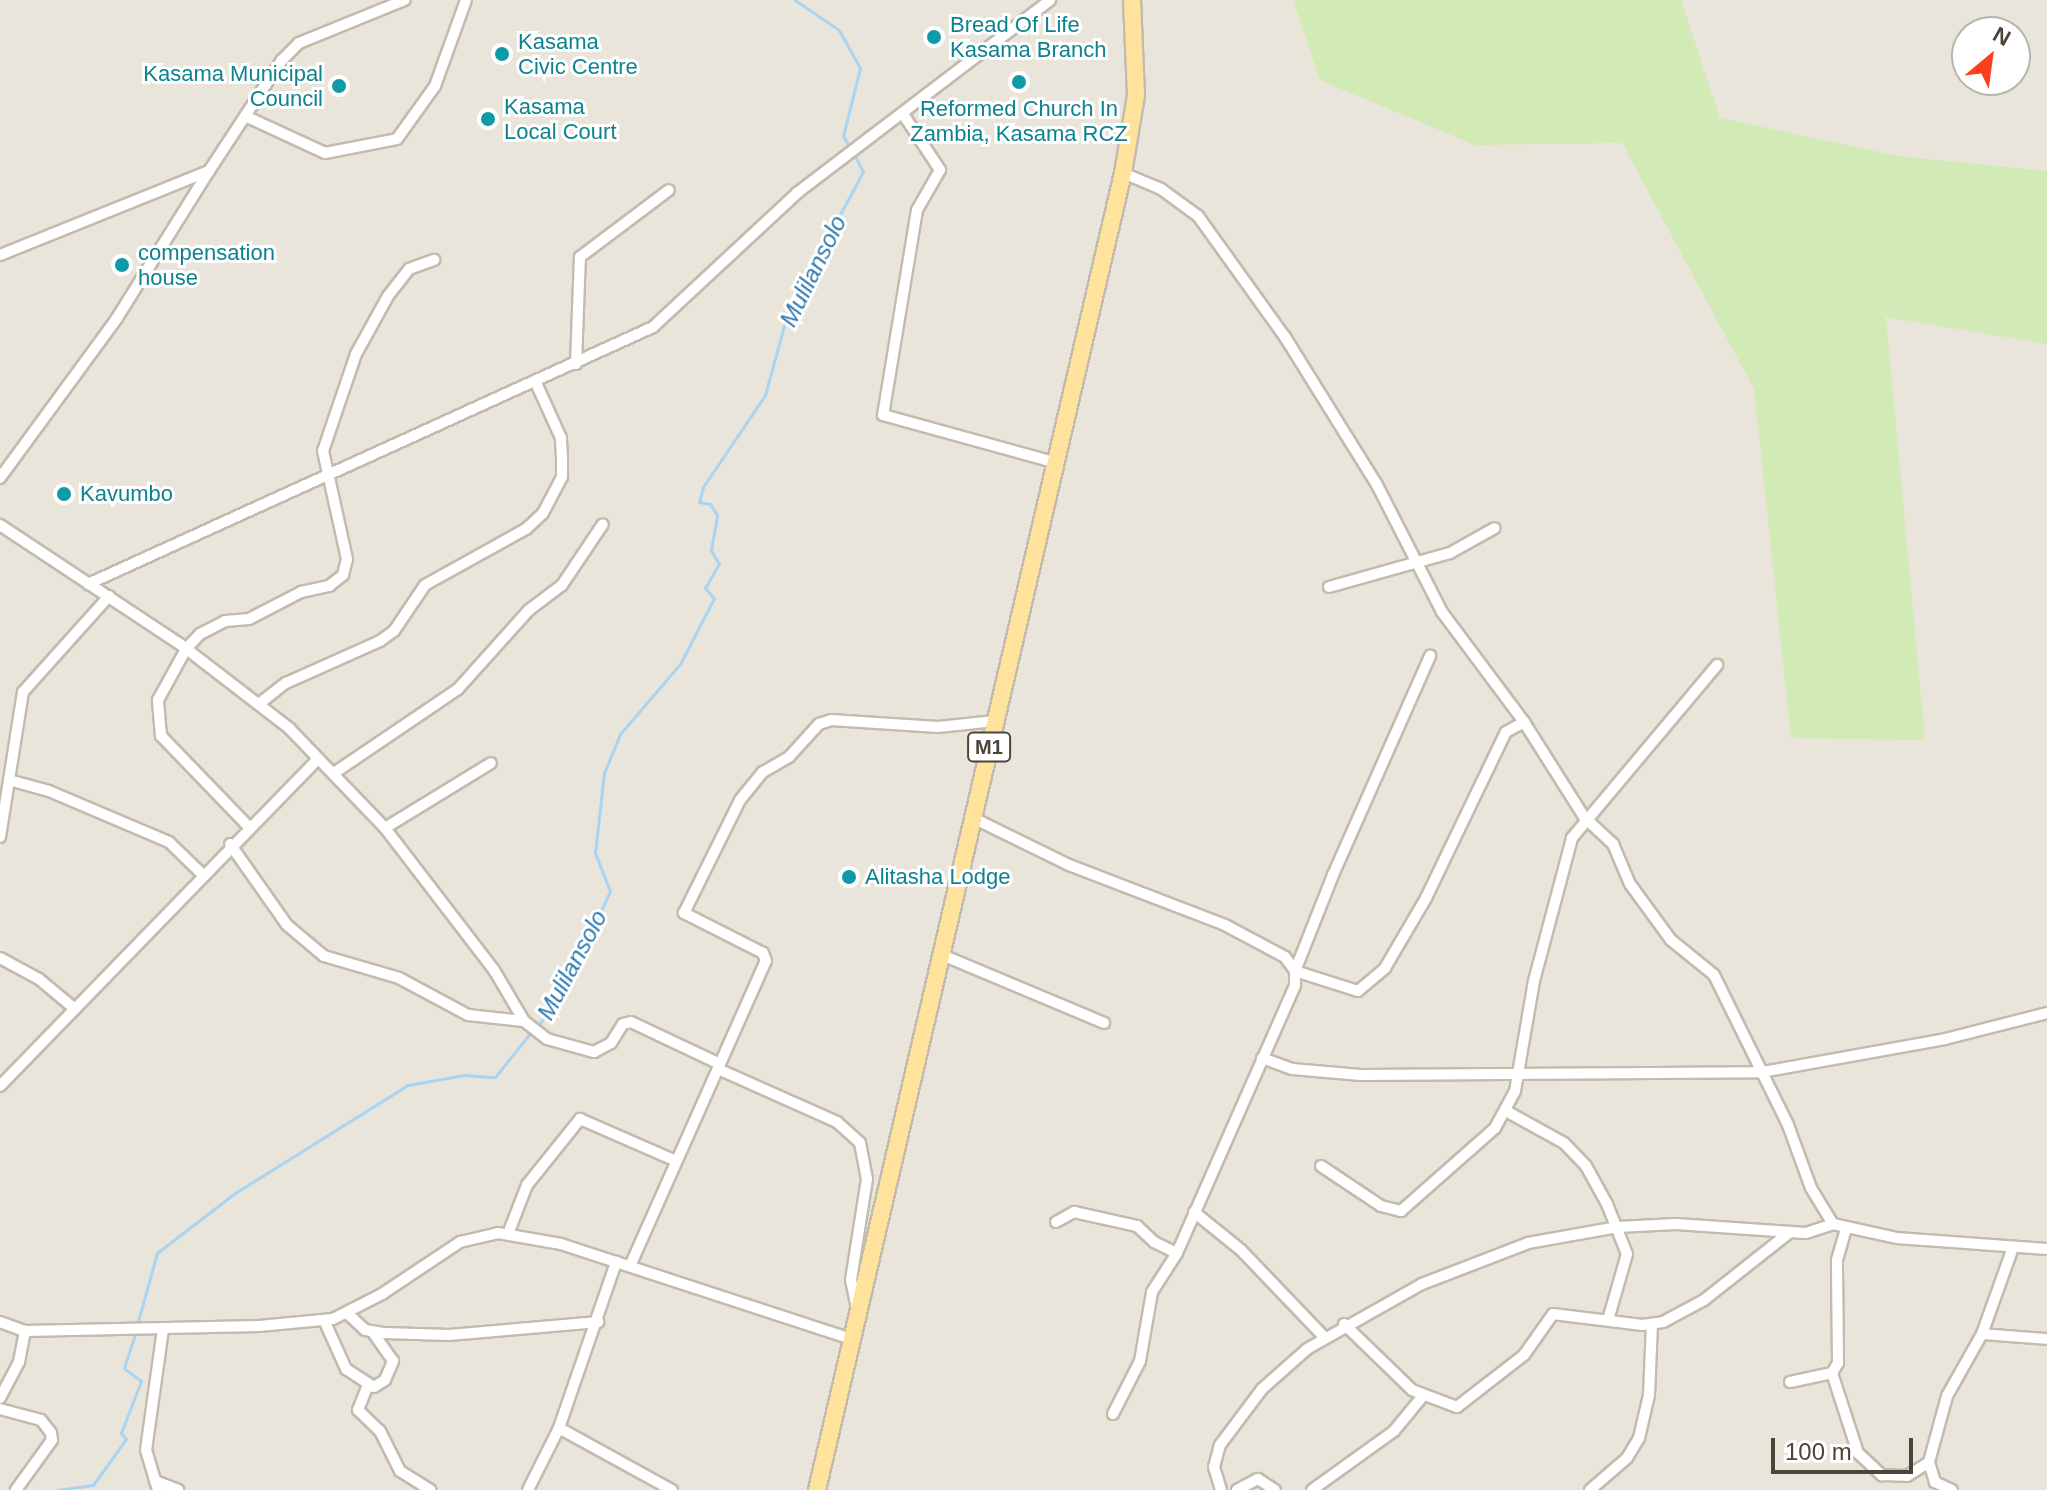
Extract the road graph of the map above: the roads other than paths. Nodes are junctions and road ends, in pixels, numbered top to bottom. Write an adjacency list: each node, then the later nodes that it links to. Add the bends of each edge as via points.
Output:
1 (405, 0): 6 (street, via 299,43)
2 (466, 0): 6 (street, via 435,86 397,139 325,153)
3 (1050, 0): 5 (street)
4 (1132, 0): 8 (main road, M1, via 1136,95)
5 (903, 114): 12 (street, via 752,232 653,327); 14 (street, via 940,170 917,210 883,415)
6 (245, 116): 7 (street)
7 (209, 171): 10 (street); 16 (street, via 117,318)
8 (1123, 173): 14 (main road, M1); 20 (street, via 1161,189 1198,216 1285,337)
9 (669, 190): 12 (street, via 580,257)
10 (0, 255)
11 (434, 260): 15 (street, via 409,269 356,354 323,451)
12 (576, 364): 13 (street)
13 (536, 383): 15 (street); 27 (street, via 561,438 557,491 543,513 526,529 425,585 394,631 380,641 286,683)
14 (1054, 462): 28 (main road, M1)
15 (326, 477): 21 (street); 24 (street, via 347,559 343,575 329,586 301,592 249,619 217,624)
16 (0, 478)
17 (603, 524): 32 (street, via 562,585 529,610 458,689)
18 (0, 525): 21 (street)
19 (1495, 528): 20 (street, via 1450,553)
20 (1418, 560): 22 (street); 29 (street, via 1442,612)
21 (88, 584): 23 (street)
22 (1329, 587)
23 (109, 596): 24 (street); 33 (street, via 23,692)
24 (186, 649): 27 (street); 36 (street, via 163,687 158,726)
25 (1430, 656): 43 (street)
26 (1717, 665): 34 (street, via 1636,765)
27 (260, 703): 30 (street)
28 (995, 721): 35 (main road, M1); 49 (street, via 938,727 831,720 819,724 789,757 752,785 701,871 684,913 766,957)
29 (1524, 722): 34 (street); 43 (street, via 1506,732 1426,898 1376,979 1358,991)
30 (317, 760): 32 (street); 36 (street)
31 (491, 763): 37 (street)
32 (334, 773): 37 (street)
33 (9, 780): 38 (street); 40 (street, via 49,791 169,842)
34 (1584, 817): 50 (street, via 1613,844 1630,884 1671,940 1714,975); 51 (street, via 1566,852)
35 (973, 818): 41 (main road, M1); 43 (street, via 1082,871 1225,925 1285,957)
36 (248, 826): 39 (street)
37 (385, 828): 47 (street, via 494,970)
38 (0, 837)
39 (230, 844): 40 (street); 47 (street, via 287,925 324,956 399,978 468,1015)
40 (201, 873): 44 (street)
41 (940, 954): 46 (street); 68 (main road, M1)
42 (0, 958): 44 (street, via 39,979)
43 (1295, 971): 48 (street, via 1295,985)
44 (75, 1009): 52 (street)
45 (2047, 1013): 50 (street, via 1945,1039)
46 (1104, 1023)
47 (530, 1026): 49 (street, via 556,1044 594,1052 631,1022)
48 (1262, 1058): 51 (street, via 1292,1069 1361,1075); 56 (street)
49 (719, 1066): 54 (street); 68 (street, via 837,1122 860,1143 867,1179 850,1287)
50 (1762, 1072): 51 (street); 58 (street, via 1811,1188)
51 (1514, 1074): 53 (street, via 1515,1091)
52 (0, 1086)
53 (1506, 1111): 55 (street, via 1486,1140 1401,1211 1381,1206); 59 (street, via 1577,1156)
54 (676, 1161): 62 (street, via 580,1119 527,1185); 67 (street)
55 (1321, 1166)
56 (1194, 1212): 65 (street); 80 (street, via 1241,1250)
57 (1056, 1222): 65 (street, via 1074,1212 1137,1226)
58 (1833, 1224): 60 (street); 61 (street)
59 (1618, 1227): 61 (street, via 1676,1224); 71 (street, via 1626,1261); 74 (street, via 1528,1243)
60 (1846, 1228): 64 (street); 83 (street, via 1837,1260 1838,1363)
61 (1790, 1232): 75 (street, via 1704,1300)
62 (508, 1234): 66 (street); 69 (street, via 460,1242)
63 (2047, 1249): 64 (street)
64 (2012, 1250): 79 (street)
65 (1177, 1253): 90 (street, via 1152,1292 1140,1361)
66 (616, 1262): 67 (street); 73 (street)
67 (630, 1266): 81 (street)
68 (857, 1308): 81 (main road, M1)
69 (348, 1314): 70 (street); 78 (street)
70 (324, 1320): 76 (street); 86 (street, via 346,1369)
71 (1608, 1320): 75 (street); 87 (street, via 1553,1314 1524,1355 1463,1405)
72 (0, 1322): 77 (street)
73 (598, 1322): 78 (street, via 449,1335); 91 (street)
74 (1344, 1324): 80 (street); 87 (street)
75 (1652, 1324): 104 (street, via 1649,1395 1639,1438 1627,1458)
76 (163, 1329): 77 (street); 93 (street, via 146,1450)
77 (25, 1331): 85 (street)
78 (373, 1332): 86 (street, via 393,1361 380,1385)
79 (1982, 1334): 82 (street); 92 (street, via 1947,1396)
80 (1324, 1337): 100 (street, via 1262,1389 1235,1422 1214,1458)
81 (849, 1338): 99 (main road, M1)
82 (2047, 1339)
83 (1832, 1373): 84 (street); 92 (street, via 1858,1453 1882,1475 1907,1476)
84 (1790, 1382)
85 (4, 1384): 88 (street)
86 (368, 1385): 96 (street, via 358,1410 376,1426 400,1471)
87 (1422, 1397): 103 (street, via 1394,1431)
88 (0, 1398)
89 (0, 1409): 94 (street, via 41,1420 51,1433 52,1440)
90 (1113, 1414)
91 (559, 1428): 97 (street); 98 (street)
92 (1929, 1462): 105 (street, via 1935,1482)
93 (156, 1485): 95 (street)
94 (16, 1490)
95 (178, 1490)
96 (431, 1490)
97 (528, 1490)
98 (672, 1490)
99 (817, 1490)
100 (1221, 1490)
101 (1237, 1490): 102 (street, via 1258,1479)
102 (1275, 1490)
103 (1312, 1490)
104 (1590, 1490)
105 (1952, 1490)

